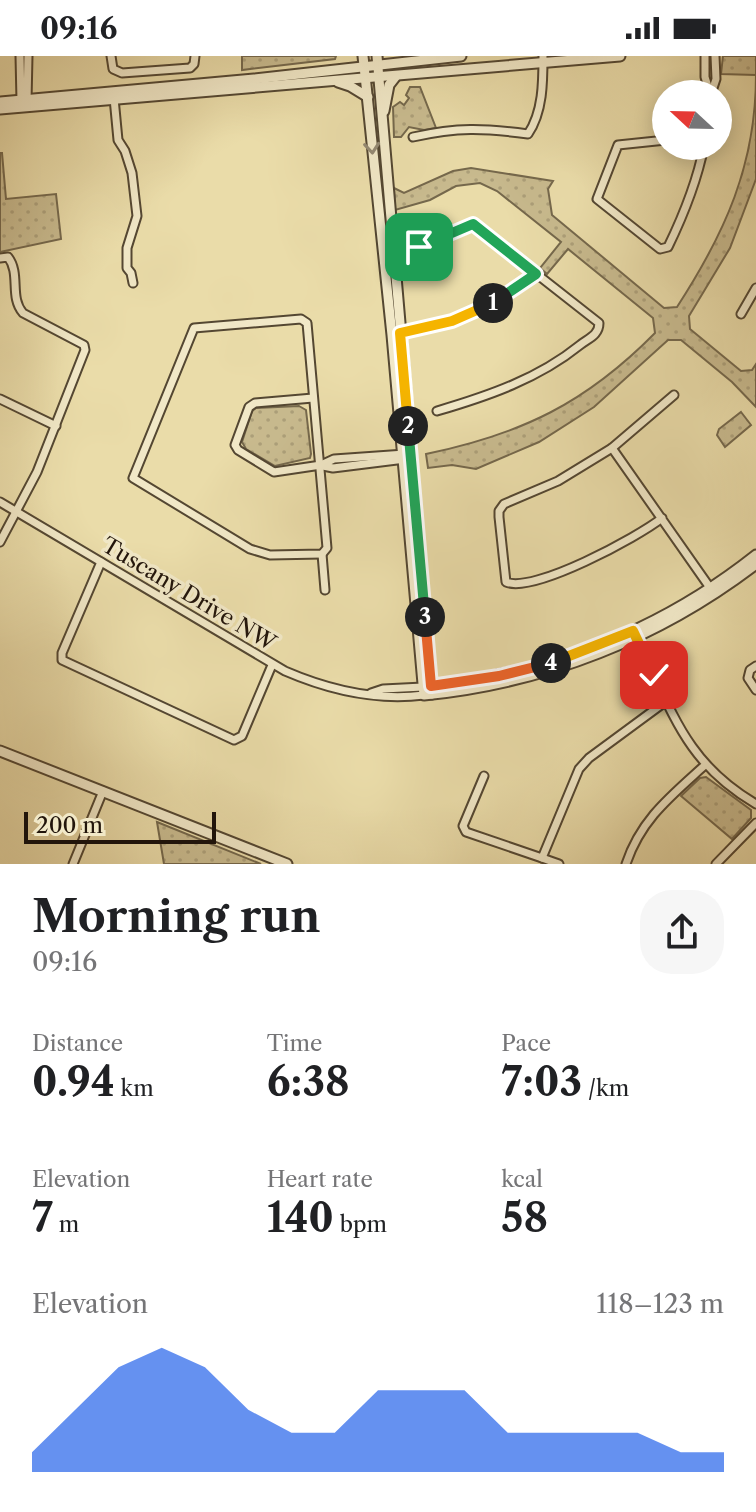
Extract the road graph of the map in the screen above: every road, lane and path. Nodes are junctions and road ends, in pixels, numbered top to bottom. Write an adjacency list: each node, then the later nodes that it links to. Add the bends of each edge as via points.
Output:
1 (20, 56): 25 (street)
2 (28, 56): 25 (street)
3 (111, 56): 4 (street, via 116,72 192,67)
4 (195, 56)
5 (352, 56): 15 (street)
6 (392, 56): 14 (street)
7 (461, 56): 14 (street)
8 (620, 56): 11 (street)
9 (705, 56): 19 (street)
10 (715, 56): 20 (street)
11 (543, 59): 16 (street); 28 (street, via 536,122 528,134 479,127)
12 (377, 60): 13 (street); 14 (street); 17 (street)
13 (364, 61): 15 (street); 18 (street)
14 (408, 62)
15 (345, 69): 22 (street)
16 (396, 76): 17 (street); 27 (street, via 387,91)
17 (378, 77): 18 (street); 27 (street)
18 (366, 78): 21 (street); 23 (street)
19 (706, 80)
20 (716, 80)
21 (335, 81): 22 (street); 23 (street)
22 (114, 96): 25 (street); 34 (street, via 118,140 132,173 137,216 127,248)
23 (368, 97): 37 (street, one-way to 37)
24 (0, 102): 25 (street)
25 (24, 102): 26 (street)
26 (0, 109)
27 (382, 130): 37 (street)
28 (413, 137)
29 (652, 141): 30 (street, via 618,145 597,199 660,249 668,247 686,209)
30 (701, 160)
31 (419, 247): 33 (street, via 473,224)
32 (0, 258): 42 (street, via 13,263 17,306 23,313 84,345)
33 (536, 274): 37 (street, via 477,312); 41 (street, via 599,323 597,332 516,384)
34 (133, 283)
35 (756, 288): 36 (street)
36 (741, 314)
37 (396, 334): 44 (street)
38 (674, 395): 43 (street)
39 (313, 398): 45 (street); 45 (street, via 255,403 235,445 274,472); 50 (street, via 307,323 301,319 194,328 133,478 250,549 270,555)
40 (0, 399): 42 (street)
41 (437, 411)
42 (56, 426): 47 (street)
43 (612, 448): 48 (street); 48 (street, via 558,481 504,504 499,517 506,582 525,584 589,560)
44 (404, 457): 45 (street, via 334,459); 59 (street)
45 (321, 465): 50 (street, via 327,548)
46 (0, 502): 47 (street, Tuscany Drive NW)
47 (15, 511): 49 (street); 52 (street, Tuscany Drive NW)
48 (662, 518): 55 (street)
49 (0, 542)
50 (322, 554): 54 (street)
51 (756, 555): 55 (street, Tuscany Drive NW)
52 (101, 562): 57 (street, Tuscany Drive NW); 57 (street, via 62,660 234,740 242,736)
53 (756, 564): 55 (street, Tuscany Drive NW)
54 (325, 590)
55 (713, 591): 56 (street, Tuscany Drive NW)
56 (635, 635): 59 (street, Tuscany Drive NW, via 539,667); 61 (street)
57 (272, 665): 59 (street, Tuscany Drive NW, via 311,682 369,693)
58 (756, 666): 60 (street, via 748,678)
59 (427, 690)
60 (756, 690)
61 (665, 702): 63 (street); 68 (street, via 579,769)
62 (0, 751): 65 (street)
63 (705, 765): 66 (street); 72 (street, via 648,820)
64 (484, 776): 68 (street, via 463,826 466,832)
65 (103, 791): 69 (street); 70 (street)
66 (756, 804)
67 (756, 823): 73 (street)
68 (542, 858): 71 (street)
69 (73, 864)
70 (287, 864)
71 (559, 864)
72 (626, 864)
73 (716, 864)

